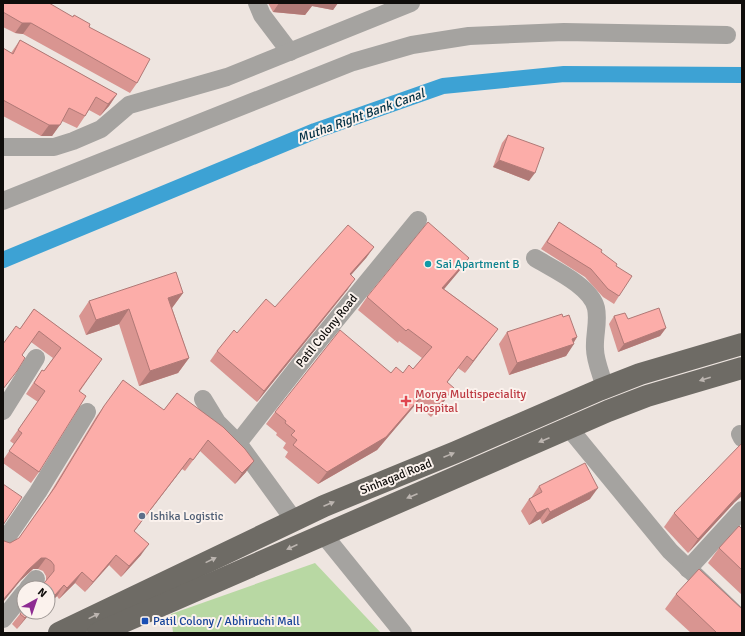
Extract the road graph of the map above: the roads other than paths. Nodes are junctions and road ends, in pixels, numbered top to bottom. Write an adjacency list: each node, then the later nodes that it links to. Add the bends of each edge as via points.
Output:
1 (257, 3): 4 (street, via 262,15)
2 (411, 3): 4 (street)
3 (727, 35): 6 (street, via 556,33 469,36 412,45 353,62)
4 (290, 52): 5 (street, via 227,77 122,102 101,129 73,141 54,147)
5 (3, 147)
6 (3, 201)
7 (418, 220): 17 (street, Patil Colony Road)
8 (535, 258): 12 (street, via 572,279 590,296 596,308 597,329 594,349)
9 (742, 344): 12 (main road, Sinhagad Road, via 640,374)
10 (36, 358): 14 (street)
11 (742, 368): 16 (main road, Sinhagad Road, one-way to 16, via 647,396)
12 (605, 388): 19 (main road, Sinhagad Road, one-way to 12)
13 (203, 399): 17 (street, via 217,422)
14 (3, 411)
15 (87, 412): 21 (street)
16 (569, 428): 20 (main road, Sinhagad Road, one-way to 20); 22 (street, via 670,551)
17 (238, 443): 19 (street)
18 (742, 510): 22 (street)
19 (294, 520): 27 (main road, Sinhagad Road, one-way to 19)
20 (323, 534): 26 (main road, Sinhagad Road, one-way to 26); 29 (street)
21 (3, 543)
22 (688, 568): 25 (street)
23 (16, 603): 24 (street)
24 (3, 618)
25 (742, 620)
26 (120, 629): 28 (main road, Sinhagad Road)
27 (59, 633)
28 (98, 633)
29 (403, 633)

